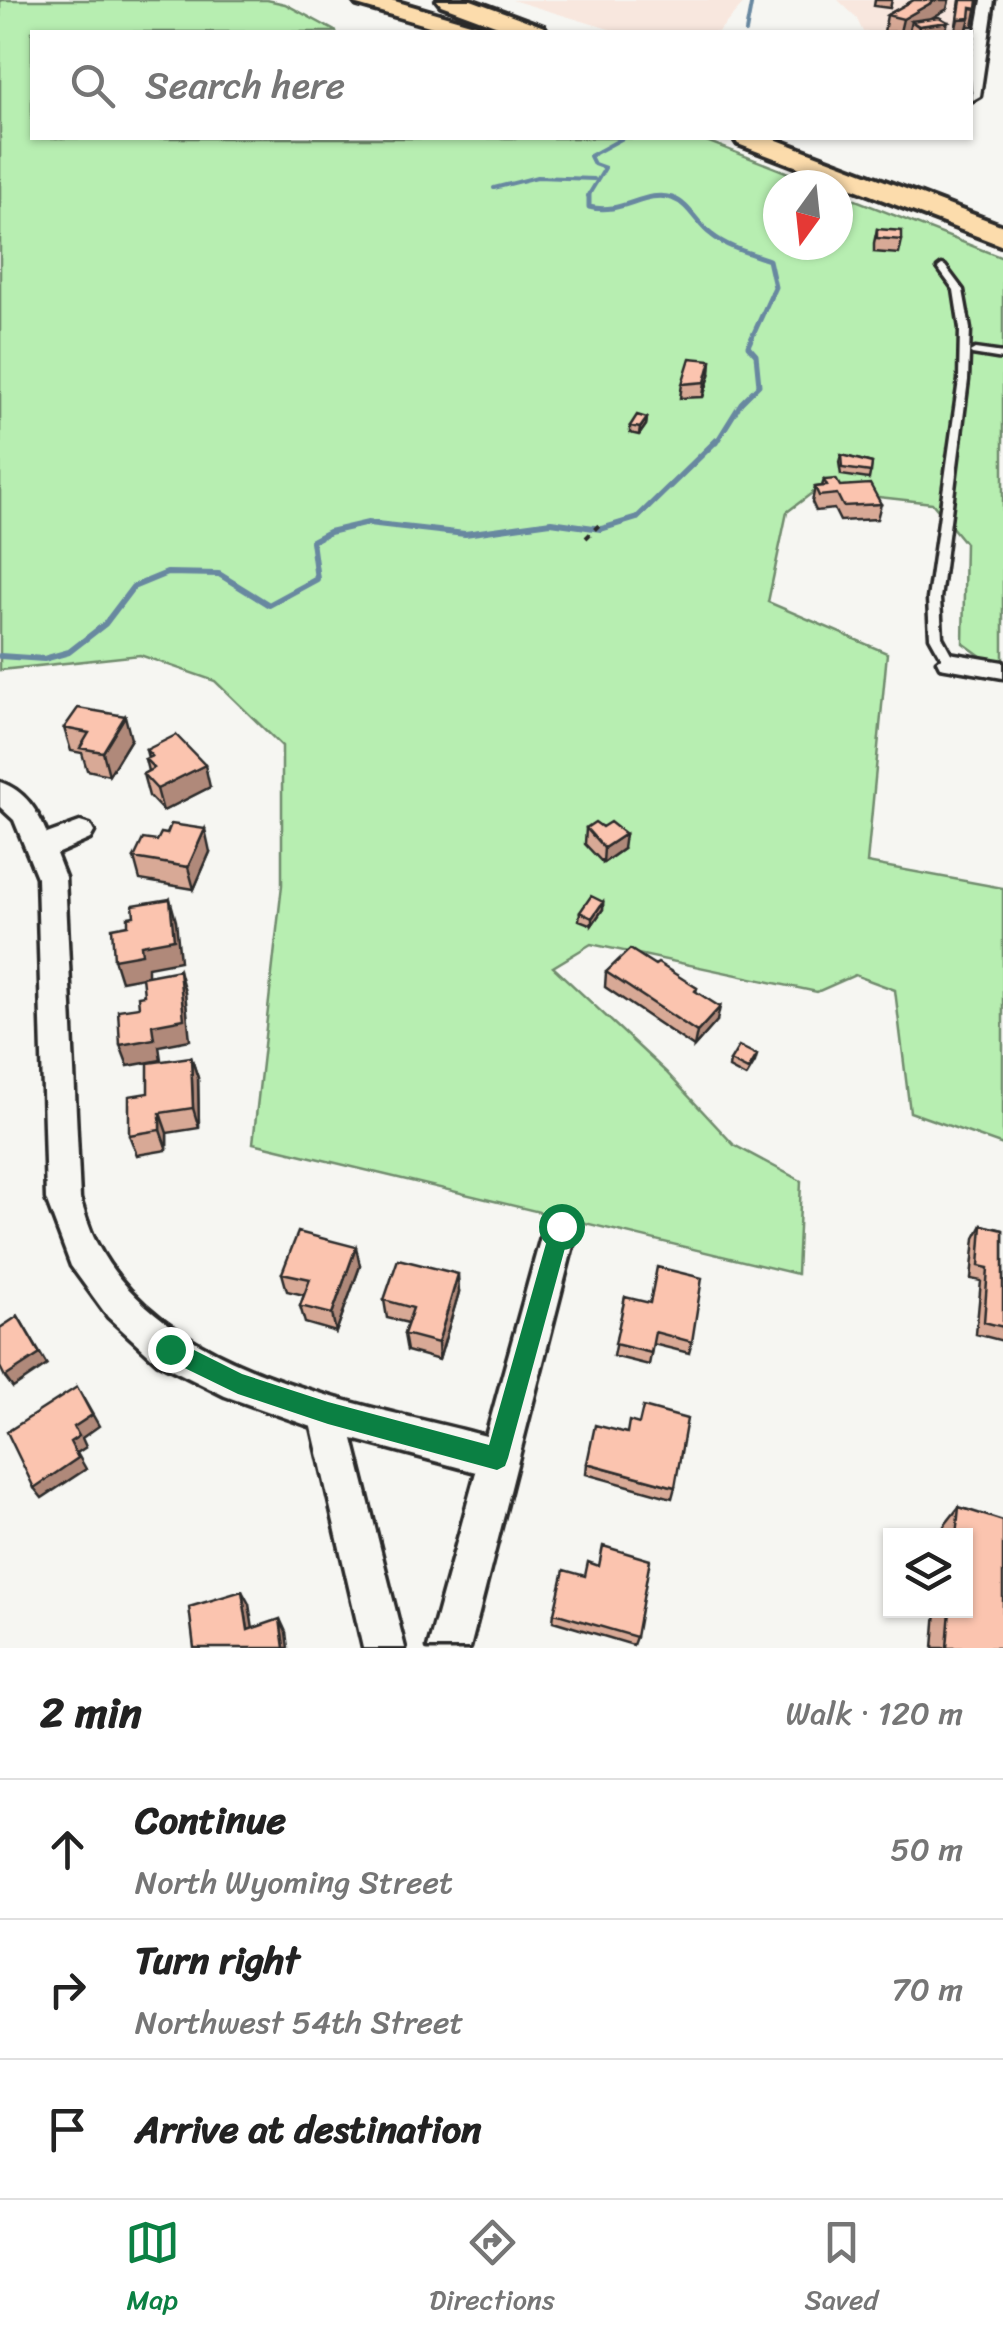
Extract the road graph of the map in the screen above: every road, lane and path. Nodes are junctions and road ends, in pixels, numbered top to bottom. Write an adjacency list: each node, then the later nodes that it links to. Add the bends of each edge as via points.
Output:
1 (365, 0): 4 (highway)
2 (449, 0): 5 (highway)
3 (993, 2): 6 (street, via 986,68)
4 (468, 30)
5 (531, 30)
6 (973, 96)
7 (753, 140): 10 (highway)
8 (819, 140): 9 (highway)
9 (1003, 208)
10 (1003, 237)
11 (942, 268): 12 (lane, via 958,276 971,296)
12 (976, 352): 13 (lane); 16 (lane, via 938,585 935,635)
13 (1003, 356)
14 (602, 522): 15 (path)
15 (586, 538)
16 (949, 661): 17 (street)
17 (1003, 670)
18 (0, 792): 20 (street, via 25,814)
19 (80, 832): 20 (street)
20 (40, 849): 22 (street, via 51,877 64,1199 83,1254 120,1305 170,1349 238,1383)
21 (561, 1226): 23 (street)
22 (328, 1413): 23 (street); 24 (street)
23 (497, 1458): 25 (street)
24 (384, 1648)
25 (449, 1648)

